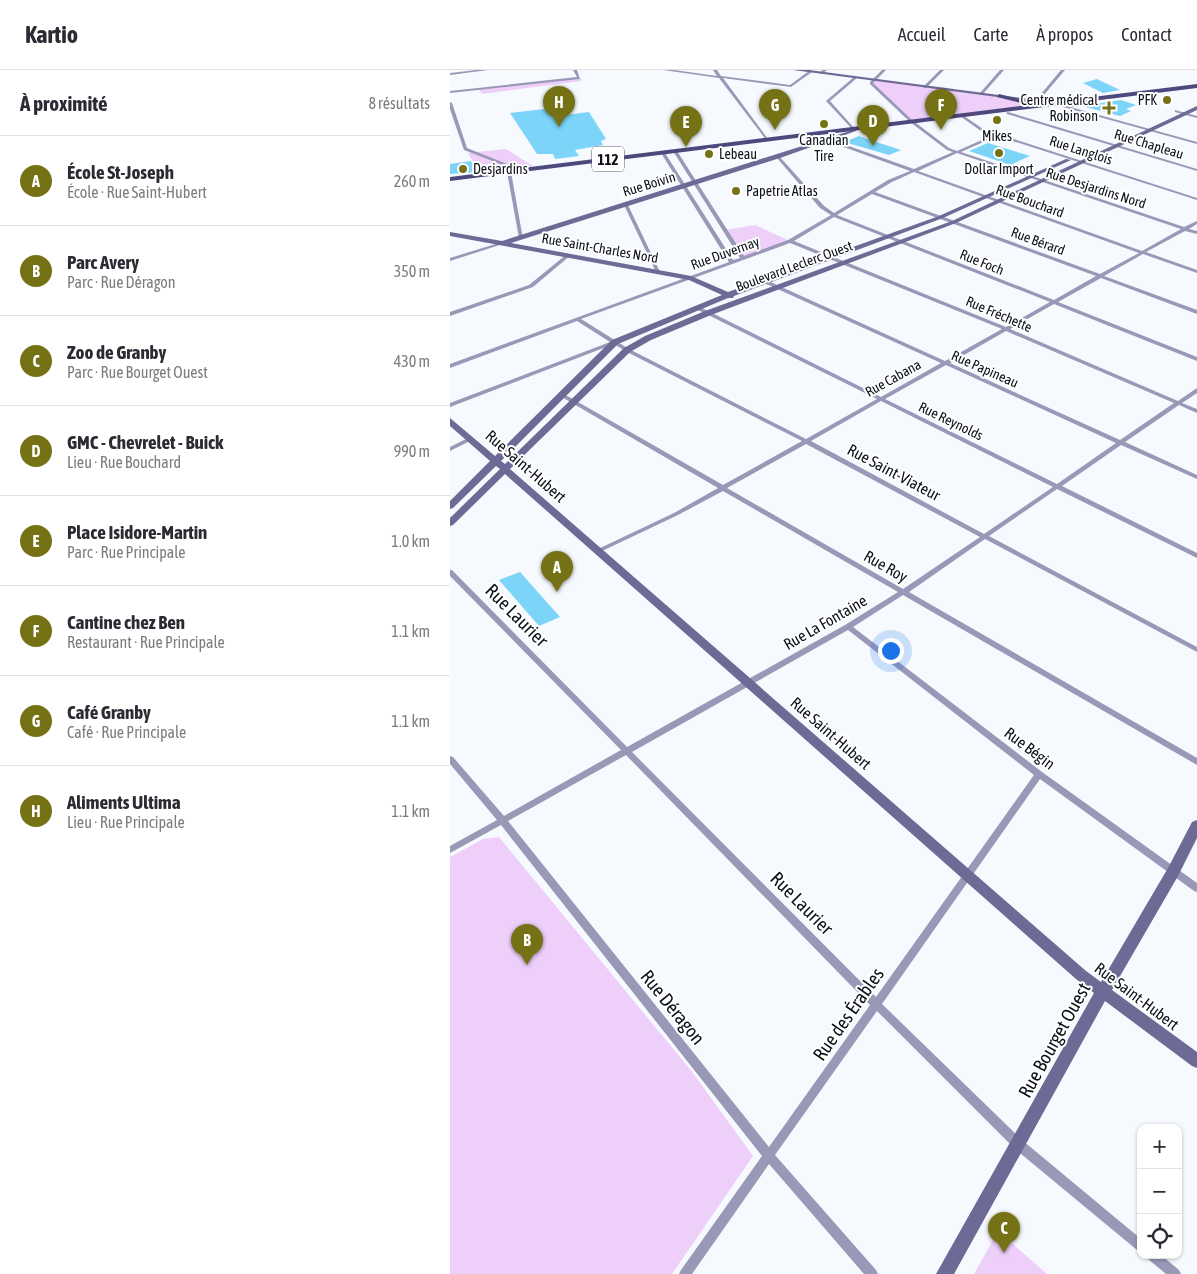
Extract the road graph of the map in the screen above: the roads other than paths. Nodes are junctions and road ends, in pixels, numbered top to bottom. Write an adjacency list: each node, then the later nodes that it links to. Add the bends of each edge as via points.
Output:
1 (486, 70): 12 (street)
2 (575, 70): 18 (street, via 579,78)
3 (665, 70): 13 (street)
4 (716, 70): 13 (street)
5 (796, 70): 10 (street)
6 (884, 70): 15 (street)
7 (942, 70): 16 (street)
8 (1002, 70): 19 (street)
9 (1063, 70): 22 (street)
10 (810, 72): 11 (street); 13 (street, via 791,86)
11 (823, 72): 14 (street)
12 (450, 74)
13 (720, 77): 42 (street)
14 (855, 78): 15 (street); 38 (street, via 828,101)
15 (873, 80): 16 (street); 36 (street, Rue Desjardins Nord, via 871,84)
16 (925, 87): 19 (street)
17 (1197, 88): 24 (main road, 112); 26 (main road, 112)
18 (450, 92)
19 (981, 94): 20 (street)
20 (999, 96): 21 (street); 27 (main road, via 1032,105)
21 (1014, 98): 22 (street); 24 (street)
22 (1037, 101): 24 (street)
23 (1197, 101): 29 (street, Boulevard Leclerc Ouest)
24 (1060, 104): 26 (main road, 112); 27 (main road, 112); 30 (street); 31 (main road, 112)
25 (450, 105): 32 (street)
26 (1072, 105): 30 (street)
27 (1027, 107): 34 (main road, 112)
28 (1197, 108): 33 (street, Boulevard Leclerc Ouest)
29 (1176, 111): 33 (street); 37 (street, Boulevard Leclerc Ouest)
30 (1091, 112): 37 (street)
31 (1008, 113): 34 (main road, 112); 44 (street, Rue Chapleau)
32 (452, 114): 57 (street, via 465,149 501,162)
33 (1185, 114): 35 (street); 39 (street, Boulevard Leclerc Ouest)
34 (963, 116): 36 (main road, 112); 41 (street, Rue Langlois, via 982,130)
35 (1197, 117)
36 (912, 122): 38 (main road, 112); 48 (street, Rue Desjardins Nord)
37 (1142, 127): 39 (street); 44 (street, Boulevard Leclerc Ouest)
38 (854, 129): 40 (main road, 112)
39 (1152, 130): 45 (street); 46 (street, Boulevard Leclerc Ouest)
40 (838, 133): 42 (main road, 112); 43 (street, Rue Boivin)
41 (996, 135): 48 (street, Rue Duvernay); 51 (street, Rue Langlois)
42 (766, 140): 47 (main road, 112)
43 (828, 140): 50 (street, Rue Boivin); 56 (street, Rue Bouchard)
44 (1107, 143): 46 (street, Rue Chapleau); 51 (street, Boulevard Leclerc Ouest)
45 (1197, 143)
46 (1117, 146): 52 (street, Boulevard Leclerc Ouest); 55 (street, Rue Chapleau)
47 (675, 151): 49 (main road, 112); 53 (street)
48 (955, 152): 56 (street, Rue Duvernay); 58 (street, Rue Desjardins Nord)
49 (663, 153): 54 (street); 57 (main road, 112)
50 (778, 157): 61 (street, Rue Boivin); 70 (street, Rue Foch, via 822,207)
51 (1072, 159): 52 (street, Rue Langlois); 58 (street, Boulevard Leclerc Ouest)
52 (1083, 162): 60 (street, Boulevard Leclerc Ouest); 65 (street, Rue Langlois)
53 (684, 165): 54 (street); 61 (street)
54 (672, 167): 62 (street)
55 (1197, 170)
56 (913, 171): 63 (street, Rue Duvernay); 64 (street, Rue Bouchard)
57 (509, 172): 59 (main road, 112); 82 (street)
58 (1030, 178): 60 (street, Rue Desjardins Nord); 64 (street, Boulevard Leclerc Ouest)
59 (450, 179)
60 (1041, 182): 67 (street, Boulevard Leclerc Ouest); 76 (street, Rue Desjardins Nord)
61 (695, 183): 62 (street, Rue Boivin); 66 (street)
62 (684, 186): 68 (street); 69 (street, Rue Boivin)
63 (872, 192): 70 (street, Rue Duvernay); 71 (street, Rue Bérard)
64 (987, 197): 67 (street, Rue Bouchard); 71 (street, Boulevard Leclerc Ouest)
65 (1197, 199)
66 (707, 202): 68 (street); 72 (street)
67 (999, 202): 74 (street, Boulevard Leclerc Ouest); 87 (street, Rue Bouchard)
68 (696, 204): 73 (street)
69 (626, 205): 82 (street, Rue Boivin); 94 (street)
70 (834, 215): 81 (street, Rue Foch); 83 (street, Rue Duvernay)
71 (941, 217): 74 (street, Rue Bérard); 81 (street, Boulevard Leclerc Ouest)
72 (718, 220): 73 (street); 79 (street)
73 (706, 221): 80 (street)
74 (954, 222): 84 (street, Boulevard Leclerc Ouest); 96 (street, Rue Bérard)
75 (1197, 222): 76 (street, Rue Cabana)
76 (1185, 229): 77 (street, Rue Desjardins Nord); 87 (street, Rue Cabana)
77 (1197, 233)
78 (450, 234): 85 (street, Rue Saint-Charles Nord)
79 (727, 234): 80 (street); 90 (street)
80 (715, 236): 92 (street)
81 (887, 236): 84 (street, Rue Foch); 89 (street, Boulevard Leclerc Ouest)
82 (521, 238): 85 (street, Rue Boivin); 86 (street)
83 (790, 241): 89 (street, Rue Fréchette); 90 (street, Rue Duvernay)
84 (902, 242): 93 (street, Boulevard Leclerc Ouest); 102 (street, Rue Foch)
85 (504, 244): 86 (street, Rue Saint-Charles Nord); 91 (street, Rue Boivin)
86 (526, 247): 88 (street, Rue Saint-Charles Nord)
87 (1142, 253): 95 (street, Rue Bouchard); 96 (street, Rue Cabana)
88 (569, 255): 94 (street, Rue Saint-Charles Nord); 106 (street, via 531,286)
89 (832, 257): 93 (street, Rue Fréchette); 98 (street, Boulevard Leclerc Ouest)
90 (743, 258): 92 (street, Rue Duvernay)
91 (450, 260)
92 (732, 262): 97 (street, Rue Duvernay)
93 (844, 262): 99 (street, Boulevard Leclerc Ouest); 108 (street, Rue Fréchette)
94 (658, 272): 97 (street, Rue Saint-Charles Nord)
95 (1197, 272)
96 (1100, 276): 102 (street, Rue Cabana); 104 (street, Rue Bérard)
97 (690, 278): 100 (street, Rue Saint-Charles Nord); 107 (street, Rue Duvernay)
98 (764, 282): 99 (street, Rue Papineau); 100 (street, Boulevard Leclerc Ouest)
99 (777, 288): 101 (street, Boulevard Leclerc Ouest); 114 (street, Rue Papineau)
100 (728, 295): 101 (street, Rue Saint-Charles Nord); 103 (street, Boulevard Leclerc Ouest)
101 (741, 300): 105 (street, Boulevard Leclerc Ouest)
102 (1053, 302): 108 (street, Rue Cabana); 112 (street, Rue Foch)
103 (696, 307): 105 (street, Rue Reynolds); 109 (street, Boulevard Leclerc Ouest)
104 (1197, 312)
105 (708, 313): 110 (street, Boulevard Leclerc Ouest); 118 (street, Rue Reynolds)
106 (450, 314)
107 (577, 319): 109 (street, Rue Saint-Viateur); 115 (street, Rue Duvernay)
108 (1006, 329): 114 (street, Rue Cabana); 120 (street, Rue Fréchette)
109 (615, 342): 110 (street, Rue Saint-Viateur); 111 (street); 113 (street, Boulevard Leclerc Ouest)
110 (627, 350): 119 (street, Boulevard Leclerc Ouest); 125 (street, Rue Saint-Viateur)
111 (580, 356): 113 (street, via 593,356); 121 (street)
112 (1197, 359)
113 (596, 361): 117 (street, Boulevard Leclerc Ouest)
114 (944, 364): 118 (street, Rue Cabana); 126 (street, Rue Papineau)
115 (450, 366)
116 (1197, 390): 120 (street, Rue La Fontaine)
117 (562, 395): 119 (street, Rue Roy); 128 (street, Boulevard Leclerc Ouest)
118 (879, 400): 125 (street, Rue Cabana); 132 (street, Rue Reynolds)
119 (574, 401): 129 (street, Boulevard Leclerc Ouest); 131 (street, Rue Roy)
120 (1178, 403): 122 (street, Rue Fréchette); 126 (street, Rue La Fontaine)
121 (450, 405)
122 (1197, 411)
123 (450, 421): 124 (street, Rue Saint-Hubert)
124 (470, 439): 127 (street); 128 (street, Rue Saint-Hubert)
125 (806, 440): 131 (street, Rue Cabana); 135 (street, Rue Saint-Viateur)
126 (1121, 442): 130 (street, Rue Papineau); 132 (street, Rue La Fontaine)
127 (450, 449)
128 (494, 460): 129 (street, Rue Saint-Hubert); 133 (street, Boulevard Leclerc Ouest)
129 (506, 470): 134 (street, Boulevard Leclerc Ouest); 136 (street, Rue Saint-Hubert)
130 (1197, 477)
131 (722, 487): 136 (street, Rue Cabana, via 676,514); 139 (street, Rue Roy)
132 (1057, 487): 135 (street, Rue La Fontaine); 137 (street, Rue Reynolds)
133 (450, 506)
134 (450, 523)
135 (985, 536): 139 (street, Rue La Fontaine); 141 (street, Rue Saint-Viateur)
136 (598, 551): 142 (street, Rue Saint-Hubert)
137 (1197, 556)
138 (450, 572): 143 (street, Rue Laurier)
139 (904, 592): 140 (street, Rue La Fontaine); 145 (street, Rue Roy)
140 (848, 627): 142 (street, Rue La Fontaine); 146 (street, Rue Bégin)
141 (1197, 650)
142 (749, 683): 143 (street, Rue La Fontaine); 151 (street, Rue Saint-Hubert)
143 (626, 750): 147 (street, Rue La Fontaine); 154 (street, Rue Laurier)
144 (450, 759): 147 (street, Rue Déragon)
145 (1197, 762)
146 (1039, 774): 150 (street, Rue Bégin); 151 (street, Rue des Érables)
147 (502, 820): 149 (street, Rue La Fontaine); 157 (street, Rue Déragon)
148 (1197, 825): 150 (street, Rue Bourget Ouest)
149 (450, 850)
150 (1173, 872): 152 (street, Rue Bégin); 153 (street, Rue Bourget Ouest)
151 (967, 875): 153 (street, Rue Saint-Hubert); 154 (street, Rue des Érables)
152 (1197, 888)
153 (1102, 993): 155 (street, Rue Saint-Hubert); 156 (street, Rue Bourget Ouest)
154 (876, 1004): 156 (street, Rue Laurier); 157 (street, Rue des Érables)
155 (1197, 1061)
156 (1018, 1144): 158 (street, Rue Laurier); 162 (street, Rue Bourget Ouest)
157 (769, 1156): 160 (street, Rue des Érables); 161 (street, Rue Déragon)
158 (1137, 1243)
159 (1157, 1259): 163 (street)
160 (685, 1274)
161 (872, 1274)
162 (945, 1274)
163 (1175, 1274)

